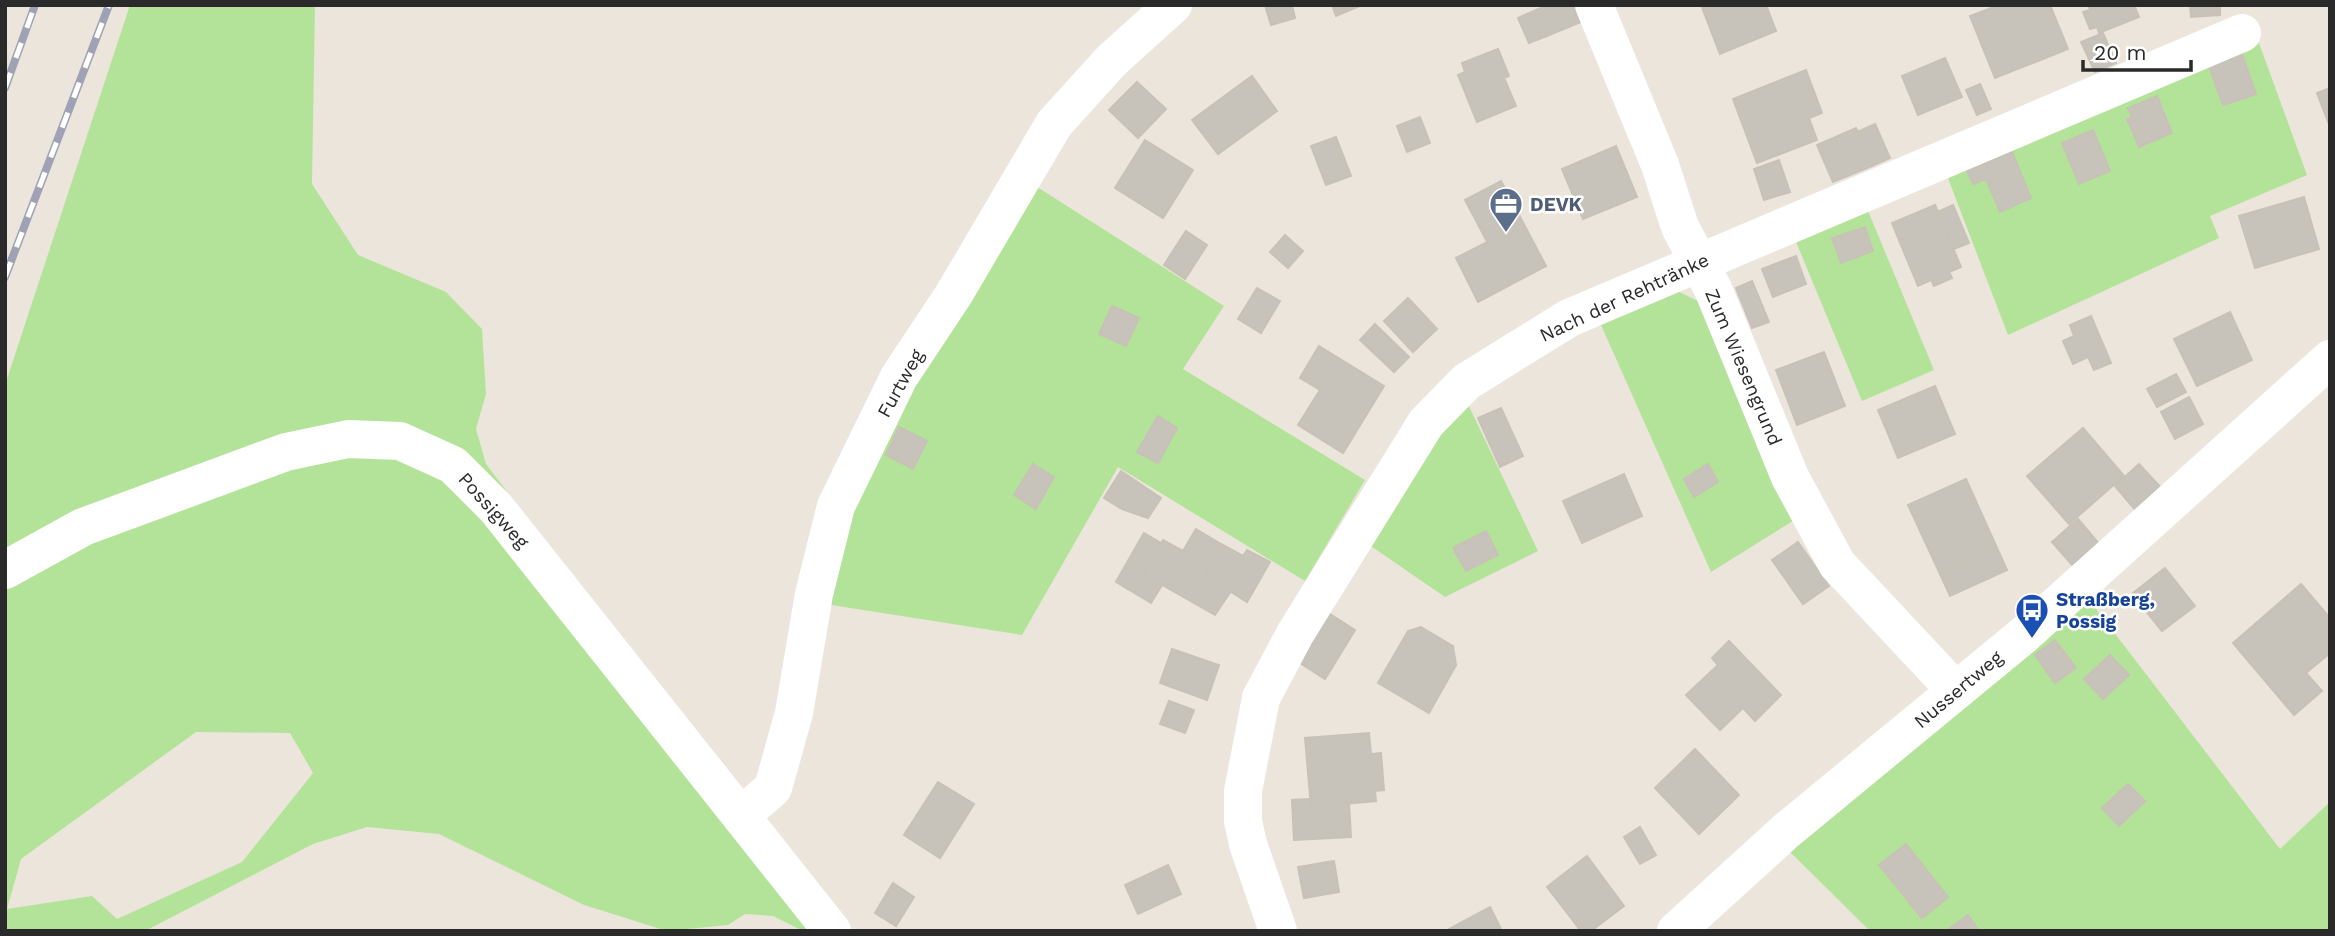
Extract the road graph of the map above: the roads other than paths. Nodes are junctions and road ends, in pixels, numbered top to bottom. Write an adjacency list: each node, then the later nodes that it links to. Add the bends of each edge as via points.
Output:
1 (1173, 5): 8 (street, Furtweg, via 1111,61 1054,124 954,294 899,377 836,506 814,594 794,713 772,788)
2 (1594, 5): 4 (street, Zum Wiesengrund, via 1660,165 1680,227)
3 (2242, 33): 4 (street, Nach der Rehtränke)
4 (1698, 261): 7 (street, Zum Wiesengrund, via 1790,477 1837,564); 10 (street, Nach der Rehtränke, via 1569,318 1466,382 1426,423 1383,491 1261,698 1243,791 1243,821)
5 (2330, 359): 7 (street, Nussertweg)
6 (5, 570): 8 (street, Possigweg, via 83,527 286,452 348,439 400,441 453,466 496,508)
7 (1956, 691): 11 (street, Nussertweg, via 1786,831)
8 (741, 816): 9 (street, Possigweg)
9 (832, 931)
10 (1278, 931)
11 (1676, 931)

